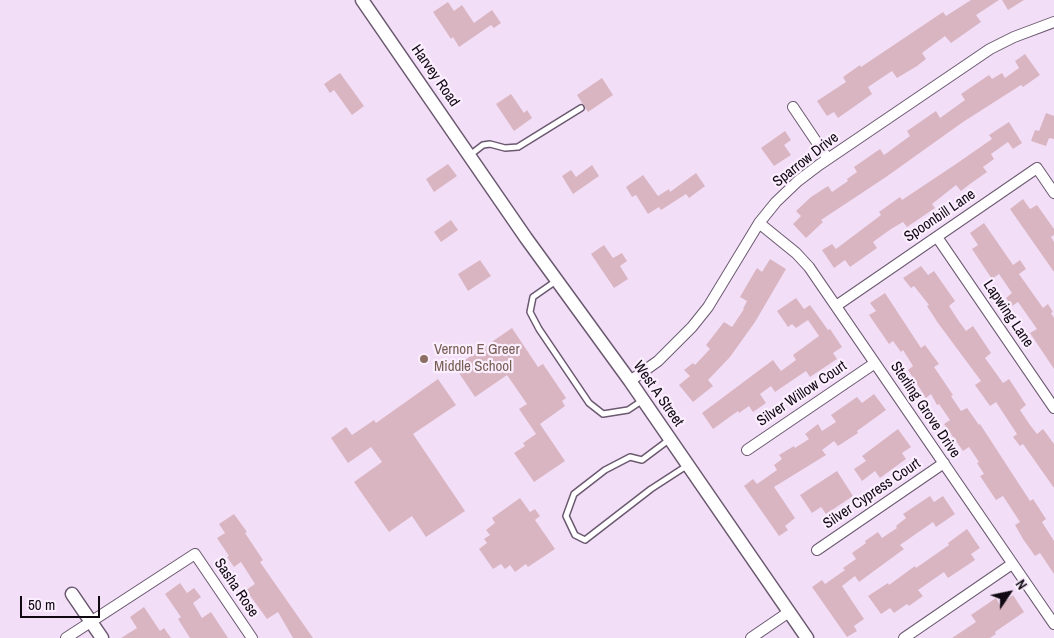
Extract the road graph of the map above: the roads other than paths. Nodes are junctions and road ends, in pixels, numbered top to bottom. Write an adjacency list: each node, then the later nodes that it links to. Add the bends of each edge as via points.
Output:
1 (362, 0): 5 (street, Harvey Road)
2 (1054, 22): 6 (street, Sparrow Drive, via 990,49)
3 (793, 106): 6 (street)
4 (581, 108): 5 (lane, via 518,147 483,145)
5 (469, 155): 7 (street, Harvey Road)
6 (828, 159): 9 (street, Sparrow Drive, via 798,181)
7 (480, 171): 11 (street, West A Street)
8 (1054, 193): 10 (street, Spoonbill Lane, via 1037,168)
9 (759, 222): 12 (street, Sterling Grove Drive, via 809,267); 14 (street, Sparrow Drive, via 708,307 692,327 658,361)
10 (937, 237): 12 (street, Spoonbill Lane); 16 (street, Lapwing Lane)
11 (557, 280): 14 (street, West A Street); 15 (lane, via 534,297 530,312 589,403 603,414 628,410)
12 (836, 306): 13 (street, Sterling Grove Drive)
13 (874, 363): 18 (street, Silver Willow Court); 19 (street, Sterling Grove Drive)
14 (630, 381): 15 (street, West A Street)
15 (643, 400): 17 (street, West A Street)
16 (1054, 408)
17 (670, 439): 20 (street, West A Street); 20 (lane, via 642,460 630,457 605,470 574,494 566,516 575,536 585,540)
18 (747, 450)
19 (944, 463): 21 (street, Silver Cypress Court); 22 (street, Sterling Grove Drive)
20 (688, 465): 24 (street, West A Street)
21 (816, 550)
22 (1012, 564): 26 (street, Sterling Grove Drive); 32 (street)
23 (72, 594): 25 (street)
24 (789, 612): 30 (street); 31 (street, West A Street)
25 (91, 622): 27 (street); 28 (street); 29 (street, Sasha Rose, via 195,554)
26 (1054, 624)
27 (66, 638)
28 (102, 638)
29 (252, 638)
30 (751, 638)
31 (807, 638)
32 (904, 638)

